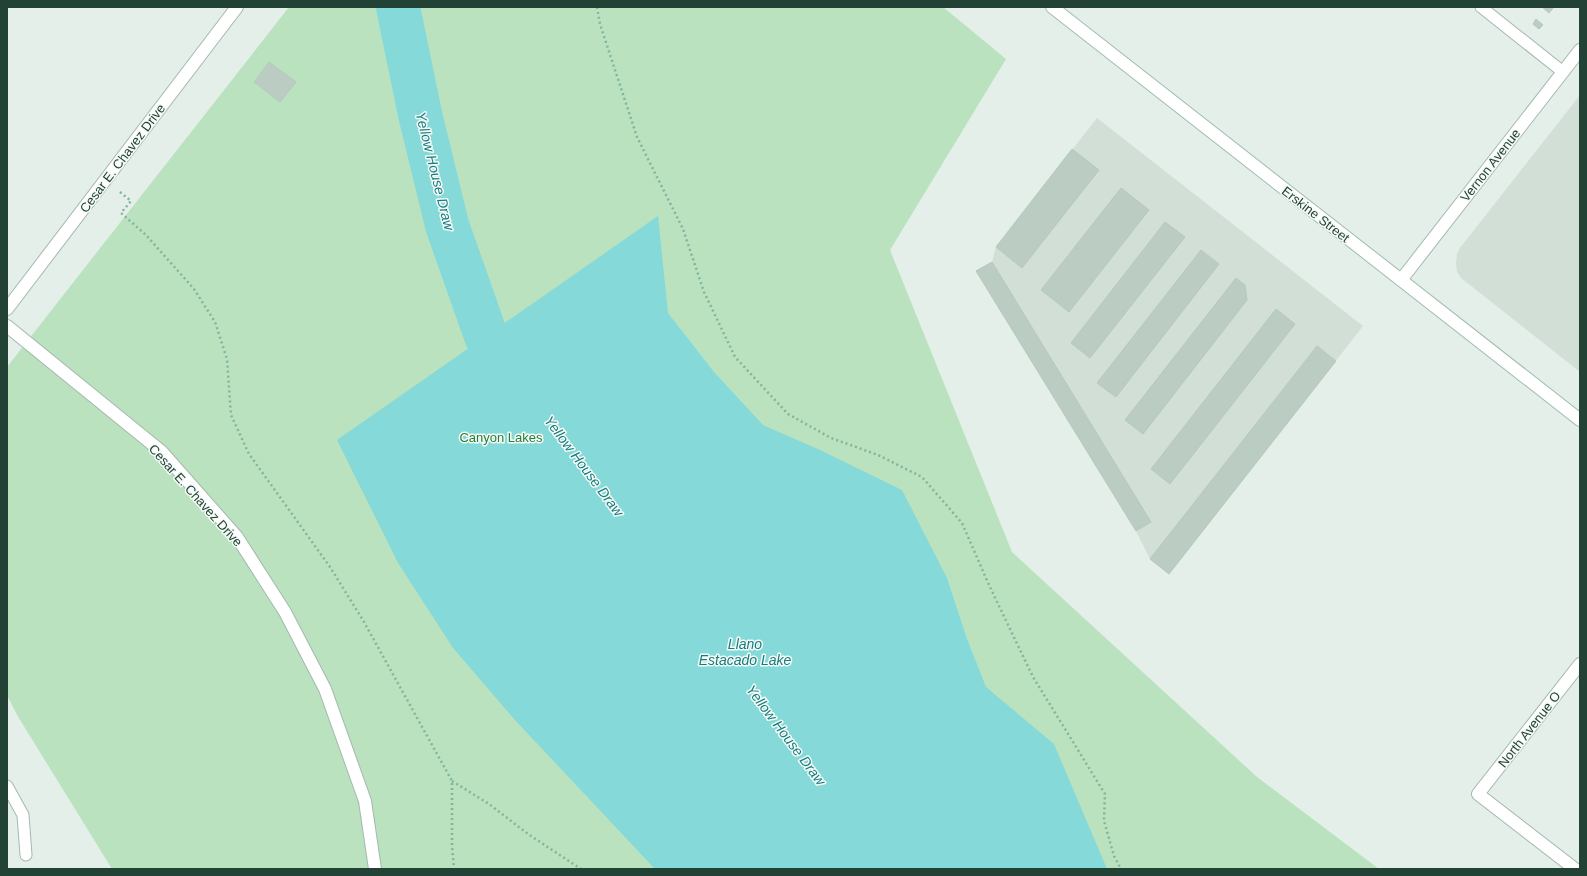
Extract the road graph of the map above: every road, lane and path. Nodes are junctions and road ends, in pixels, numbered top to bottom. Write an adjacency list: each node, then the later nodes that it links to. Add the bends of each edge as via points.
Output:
1 (237, 7): 7 (street, Cesar E. Chavez Drive)
2 (597, 7): 19 (path, via 600,24 637,137 683,229 704,292 734,357 788,414 830,438 878,455 922,477 962,523 1033,677 1105,794 1104,821 1114,856)
3 (1052, 7): 8 (street, Erskine Street)
4 (1480, 7): 6 (lane)
5 (1580, 50): 6 (street, Vernon Avenue)
6 (1563, 72): 8 (street, Vernon Avenue)
7 (105, 181): 9 (street, Cesar E. Chavez Drive); 13 (path, via 131,201 121,213 146,235 194,289 215,322 227,359 231,415 249,454 330,567 364,622)
8 (1401, 280): 11 (street, Erskine Street)
9 (7, 309)
10 (7, 326): 16 (street, Cesar E. Chavez Drive, via 162,452 237,537 285,612 325,689 364,801)
11 (1580, 420)
12 (1580, 664): 20 (street, North Avenue O, via 1478,794)
13 (452, 781): 17 (path); 18 (path)
14 (7, 786): 15 (lane, via 23,815)
15 (26, 855)
16 (376, 869)
17 (454, 869)
18 (581, 869)
19 (1121, 869)
20 (1576, 869)

